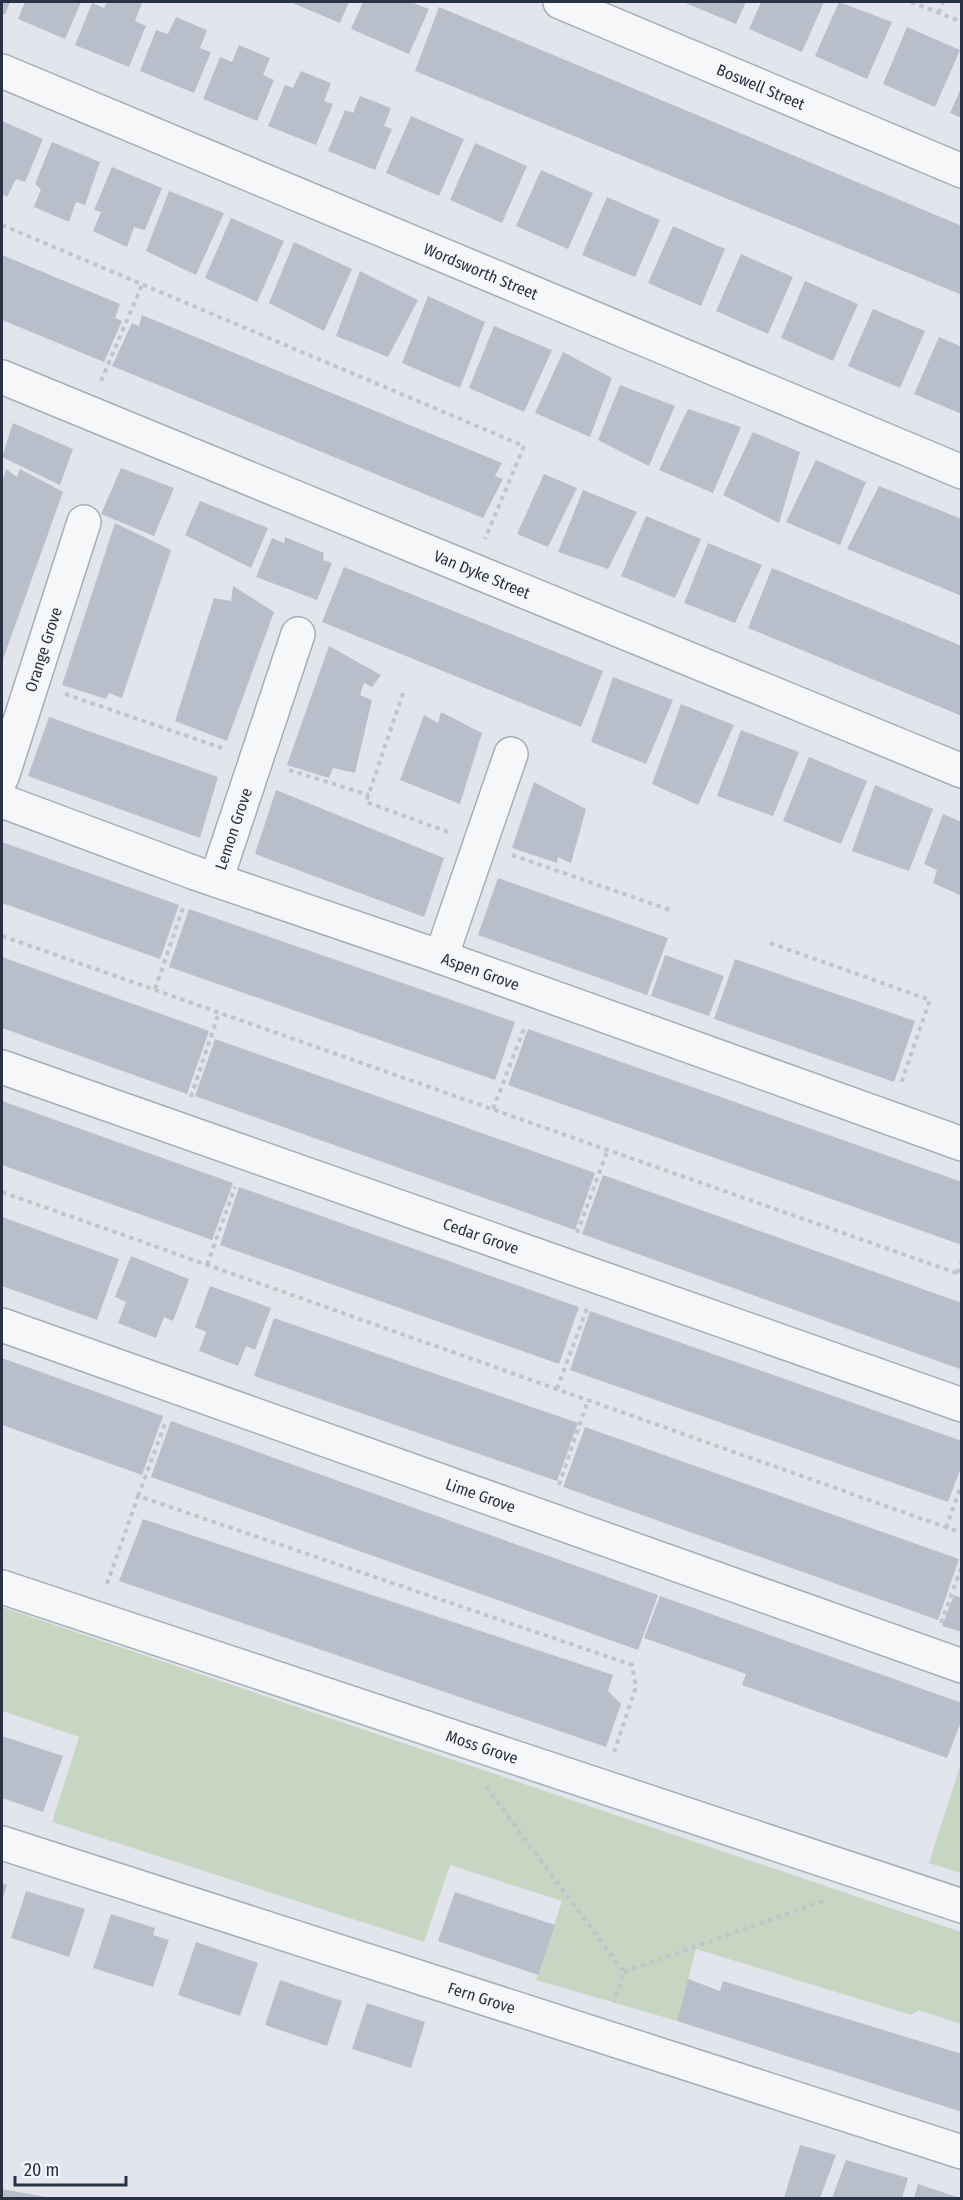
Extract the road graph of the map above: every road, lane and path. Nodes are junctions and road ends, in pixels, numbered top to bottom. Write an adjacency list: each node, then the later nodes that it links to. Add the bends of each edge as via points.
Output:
1 (560, 2): 7 (street, Boswell Street)
2 (912, 2): 4 (path)
3 (943, 2): 4 (path)
4 (939, 13): 5 (path)
5 (962, 22)
6 (2, 70): 12 (street, Wordsworth Street)
7 (962, 171)
8 (2, 225): 9 (path)
9 (142, 285): 11 (path); 14 (path, via 524,446)
10 (2, 377): 11 (street, Van Dyke Street)
11 (88, 412): 14 (street, Van Dyke Street)
12 (962, 472)
13 (84, 522): 16 (street, Orange Grove)
14 (471, 570): 19 (street, Van Dyke Street)
15 (298, 634): 18 (street, Lemon Grove)
16 (32, 683): 18 (path); 20 (street, Orange Grove)
17 (511, 754): 26 (street)
18 (253, 768): 21 (path); 23 (street, Lemon Grove)
19 (962, 771)
20 (2, 777)
21 (369, 795)
22 (2, 801): 23 (street, Aspen Grove)
23 (205, 877): 26 (street, Aspen Grove); 27 (path)
24 (2, 936): 27 (path)
25 (770, 943): 32 (path, via 930,1000)
26 (441, 957): 28 (street, Aspen Grove)
27 (155, 989): 29 (path)
28 (538, 992): 31 (path); 32 (street, Aspen Grove)
29 (219, 1012): 31 (path); 33 (path)
30 (2, 1067): 33 (street, Cedar Grove)
31 (493, 1109): 35 (path)
32 (889, 1118): 34 (street, Aspen Grove)
33 (180, 1130): 36 (street, Cedar Grove)
34 (962, 1144)
35 (608, 1149): 40 (path); 41 (path)
36 (248, 1154): 39 (path); 40 (street, Cedar Grove)
37 (2, 1192): 39 (path)
38 (962, 1262): 41 (path)
39 (207, 1265): 45 (path)
40 (566, 1265): 42 (street, Cedar Grove)
41 (959, 1274)
42 (598, 1277): 45 (path); 47 (street, Cedar Grove)
43 (2, 1325): 44 (street, Lime Grove)
44 (178, 1388): 49 (path); 50 (street, Lime Grove)
45 (557, 1389): 46 (path)
46 (588, 1401): 50 (path); 51 (path)
47 (962, 1405)
48 (962, 1483): 51 (path)
49 (138, 1496): 55 (path); 59 (path, via 632,1665 636,1687)
50 (548, 1519): 56 (street, Lime Grove)
51 (946, 1528): 52 (path)
52 (962, 1533)
53 (962, 1566): 56 (path)
54 (2, 1587): 55 (street, Moss Grove)
55 (95, 1618): 59 (street, Moss Grove)
56 (930, 1655): 57 (street, Lime Grove)
57 (962, 1666)
58 (483, 1783): 63 (path)
59 (602, 1786): 62 (street, Moss Grove)
60 (2, 1843): 64 (street, Fern Grove)
61 (827, 1900): 63 (path)
62 (962, 1906)
63 (624, 1972): 64 (path)
64 (603, 2036): 65 (street, Fern Grove)
65 (962, 2152)

